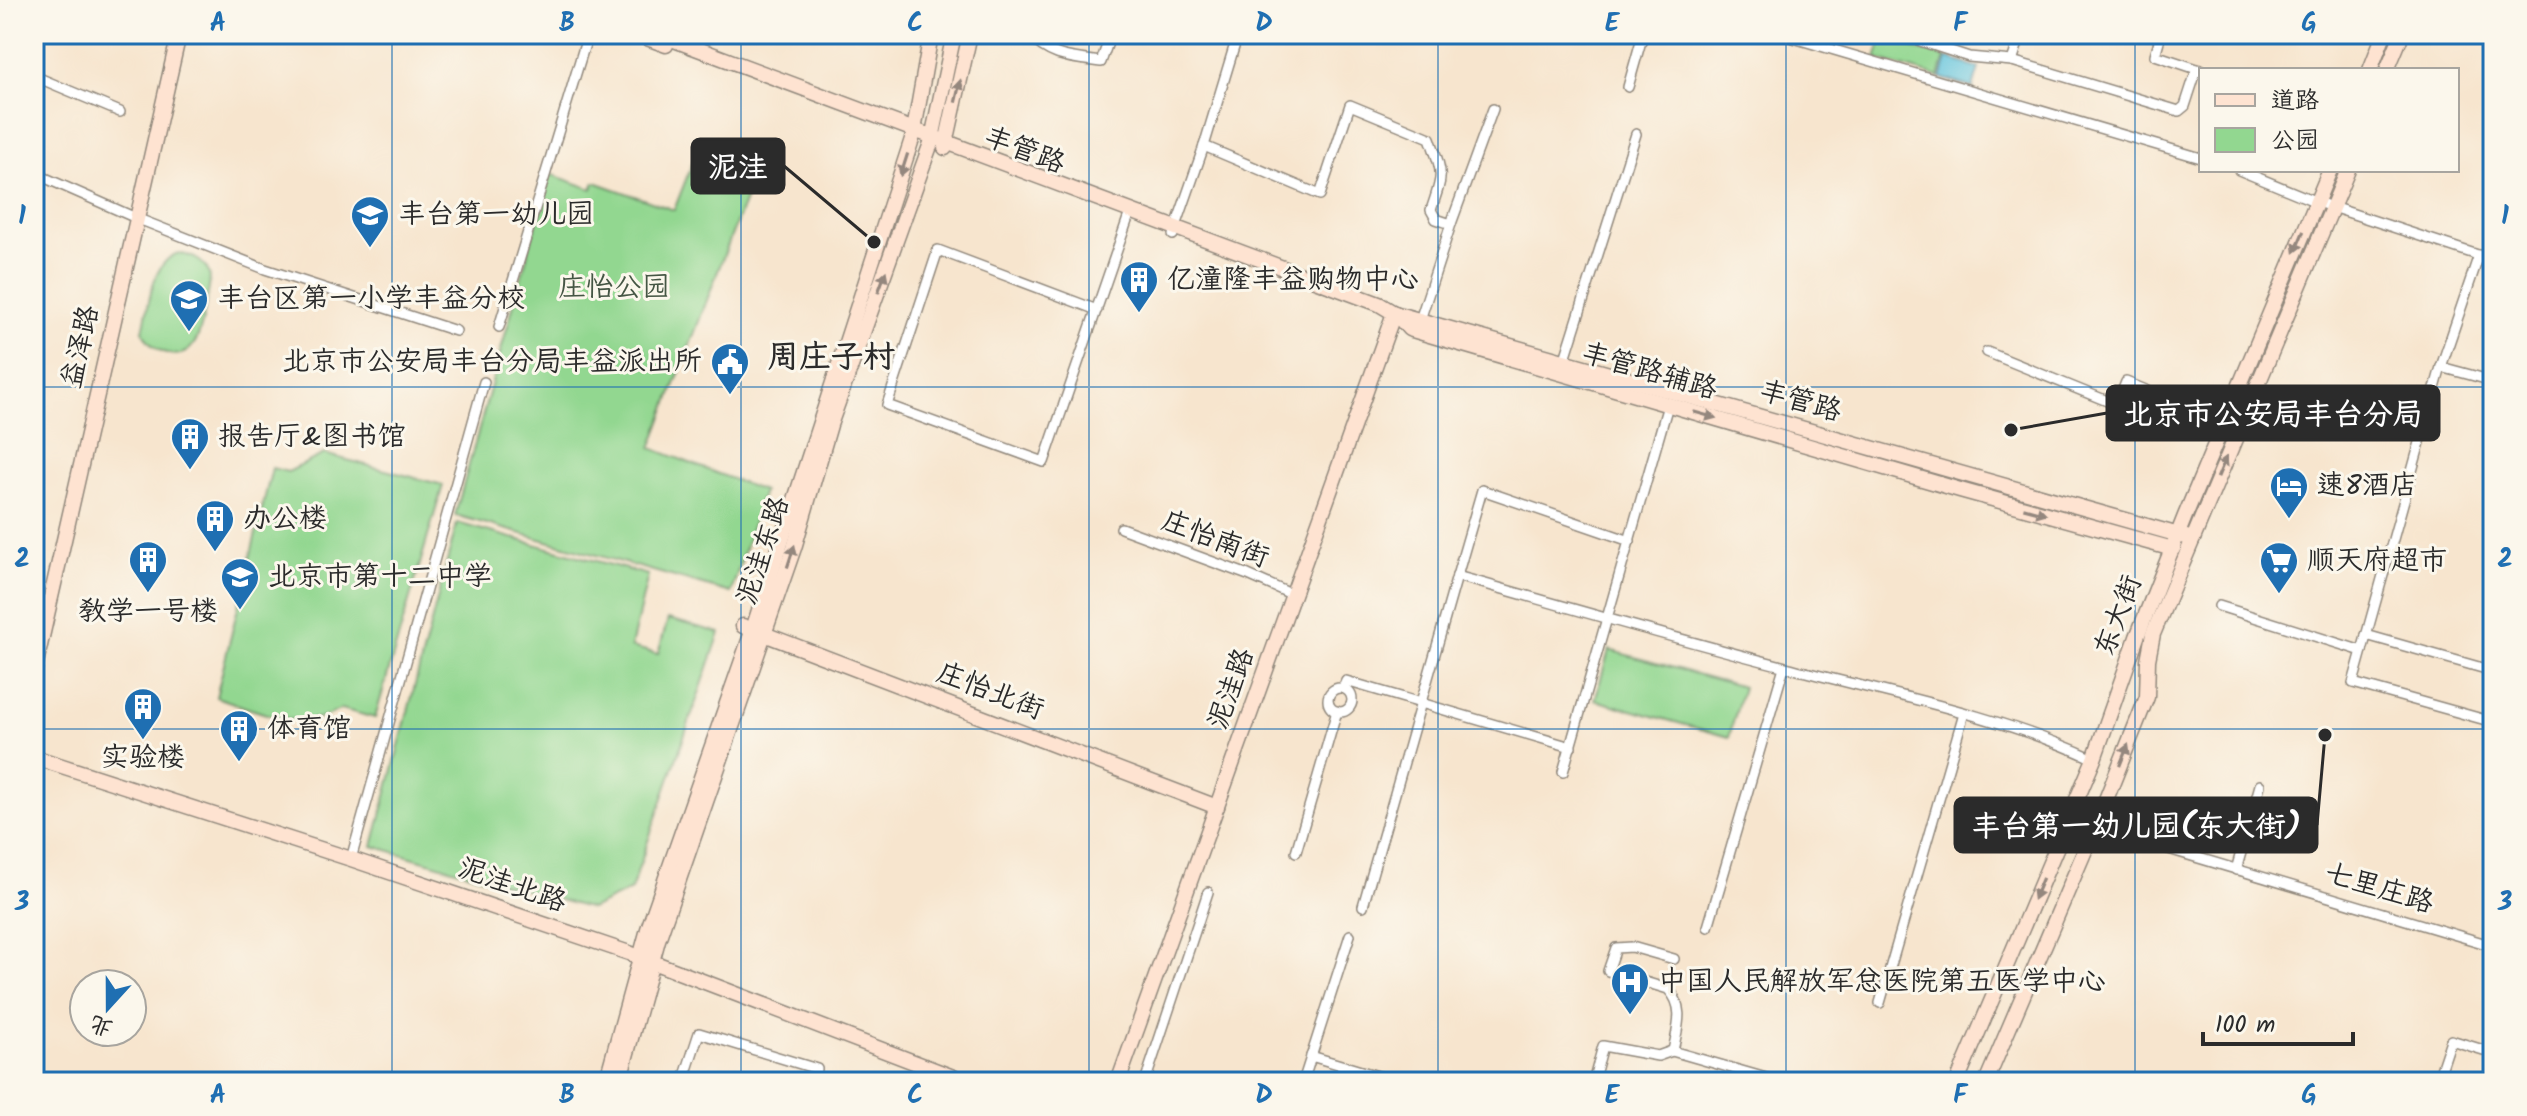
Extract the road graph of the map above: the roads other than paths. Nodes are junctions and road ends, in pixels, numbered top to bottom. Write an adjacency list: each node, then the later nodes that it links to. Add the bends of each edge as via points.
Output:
1 (179, 34): 37 (main road, 益泽路)
2 (588, 34): 46 (street)
3 (636, 34): 26 (main road, 丰管路)
4 (658, 34): 26 (main road, 丰管路)
5 (931, 34): 26 (main road, 泥洼东路)
6 (954, 34): 28 (main road, 泥洼东路)
7 (970, 34): 28 (main road, one-way to 7)
8 (1028, 34): 9 (street, via 1061,57 1101,62)
9 (1111, 34)
10 (1238, 34): 29 (street)
11 (1643, 34): 23 (street)
12 (1780, 34): 30 (street)
13 (1899, 34): 18 (street, via 1969,57)
14 (2021, 34): 18 (street)
15 (2161, 34): 21 (street, via 2155,55)
16 (2384, 34): 19 (main road)
17 (2402, 34): 20 (main road)
18 (2012, 61): 21 (street, via 2179,111)
19 (2371, 68)
20 (2388, 68)
21 (2199, 70)
22 (34, 76): 25 (street)
23 (1628, 87)
24 (1493, 109): 39 (street)
25 (120, 112)
26 (913, 133): 28 (main road, 丰管路); 65 (main road, 泥洼东路, one-way to 65)
27 (1636, 134): 49 (street)
28 (939, 143): 38 (main road, 丰管路); 40 (main road, 丰管路); 65 (main road, 泥洼东路, one-way to 28, via 794,548 830,425)
29 (1204, 146): 39 (street, via 1320,195 1350,105 1430,138 1442,171 1431,210 1436,219); 40 (street)
30 (2199, 157)
31 (2245, 172): 35 (street)
32 (2329, 172): 35 (main road, 东大街)
33 (2347, 172): 36 (main road, 东大街)
34 (34, 173): 37 (street)
35 (2317, 202): 36 (street); 55 (main road, 东大街, one-way to 55)
36 (2333, 207): 41 (street); 60 (main road, 东大街, one-way to 36)
37 (136, 218): 47 (street, via 265,269); 70 (main road, 益泽路)
38 (1128, 218): 40 (main road, 丰管路); 43 (street)
39 (1451, 224): 45 (street)
40 (1174, 232): 44 (main road, 丰管路)
41 (2479, 255): 42 (street); 51 (street)
42 (2493, 260)
43 (1097, 310): 43 (street, via 1044,462 887,405 938,250)
44 (1394, 313): 45 (main road, 丰管路); 50 (main road, 丰管路辅路, via 1409,329); 62 (main road, 泥洼路)
45 (1420, 320): 49 (main road, 丰管路)
46 (499, 327)
47 (456, 331)
48 (1987, 352): 55 (street, via 2117,405 2126,382)
49 (1562, 361): 50 (main road); 56 (main road, 丰管路)
50 (1531, 366): 54 (main road, 丰管路辅路)
51 (2441, 367): 52 (street); 66 (street)
52 (2493, 381)
53 (484, 382): 87 (street)
54 (1668, 405): 57 (main road, 丰管路辅路, one-way to 57); 59 (street)
55 (2224, 422): 60 (main road, 东大街)
56 (1933, 467): 57 (main road); 60 (main road, 丰管路)
57 (1960, 490): 60 (main road, 丰管路辅路, one-way to 60)
58 (1121, 528): 62 (street, 庄怡南街)
59 (1630, 541): 61 (street, via 1482,490); 64 (street)
60 (2181, 541): 72 (main road, 东大街); 73 (main road, 东大街, via 2153,634)
61 (1457, 576): 64 (street); 74 (street)
62 (1293, 595): 83 (main road, 泥洼路)
63 (2219, 606): 67 (street)
64 (1608, 618): 68 (street); 78 (street)
65 (754, 630): 83 (main road, 庄怡北街); 94 (main road, 泥洼东路)
66 (2366, 635): 67 (street); 69 (street)
67 (2362, 651): 77 (street, via 2353,683)
68 (1784, 667): 76 (street); 91 (street)
69 (2493, 671)
70 (34, 672)
71 (1343, 688): 74 (street, via 1346,681); 75 (street, via 1329,697); 75 (street, via 1351,694 1352,705)
72 (2119, 688): 73 (main road, via 2135,681); 80 (main road, 东大街)
73 (2148, 690): 85 (main road, 东大街, one-way to 73)
74 (1421, 704): 78 (street); 90 (street)
75 (1337, 711): 86 (street)
76 (1964, 713): 80 (street, via 2047,737); 96 (street)
77 (2493, 722)
78 (1571, 747): 81 (street)
79 (34, 757): 87 (main road, 泥洼北路)
80 (2094, 759): 84 (main road, 东大街)
81 (1563, 772)
82 (2260, 785): 88 (street)
83 (1217, 807): 105 (main road, 泥洼路)
84 (2069, 817): 85 (street, 七里庄路); 111 (main road, 东大街, one-way to 111)
85 (2095, 827): 88 (street, 七里庄路); 112 (main road, 东大街)
86 (1296, 852)
87 (351, 859): 94 (main road, 泥洼北路)
88 (2236, 870): 93 (street, 七里庄路)
89 (1208, 892): 106 (street)
90 (1363, 906)
91 (1708, 927)
92 (1350, 935): 99 (street)
93 (2493, 946)
94 (645, 959): 100 (main road, 泥洼东路); 101 (main road, 泥洼东路); 104 (main road, 泥洼北路)
95 (1674, 959): 97 (street, via 1616,948 1608,971 1668,989 1674,996 1680,1015)
96 (1880, 1003)
97 (1673, 1051): 109 (street, via 1658,1056 1603,1046); 110 (street)
98 (2493, 1053): 113 (street, via 2451,1040)
99 (1311, 1056): 107 (street); 108 (street)
100 (606, 1082)
101 (619, 1082)
102 (683, 1082): 103 (street, via 699,1033 817,1069)
103 (813, 1082)
104 (966, 1082)
105 (1118, 1082)
106 (1145, 1082)
107 (1303, 1082)
108 (1398, 1082)
109 (1593, 1082)
110 (1780, 1082)
111 (1957, 1082)
112 (1986, 1082)
113 (2437, 1082)

